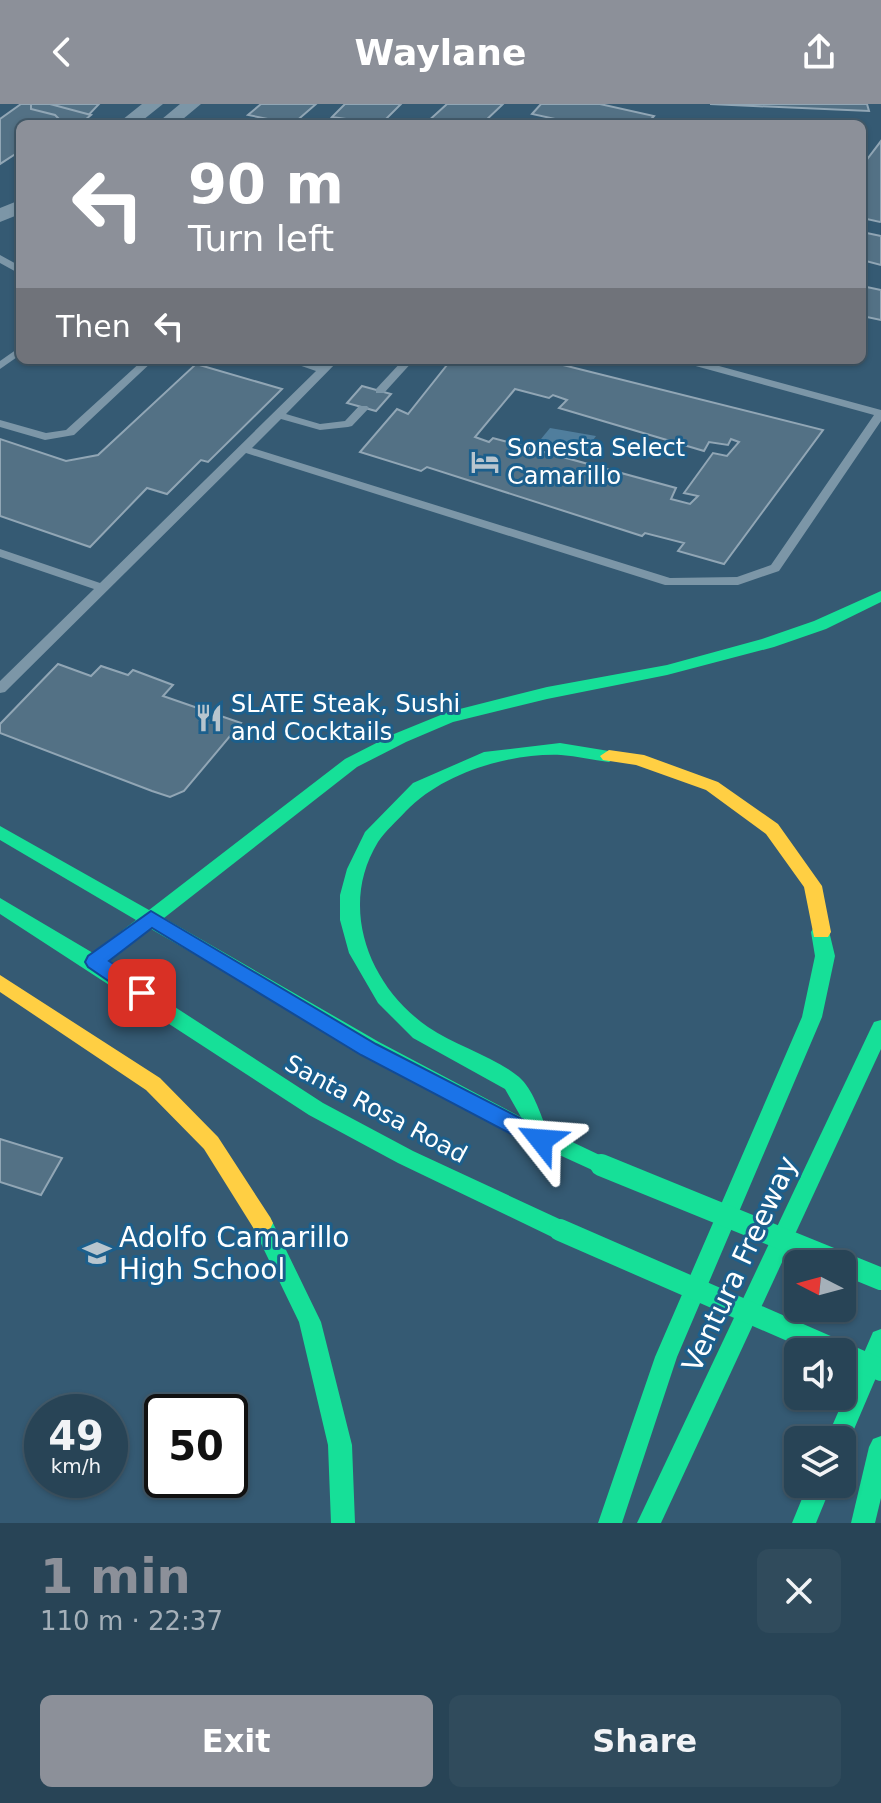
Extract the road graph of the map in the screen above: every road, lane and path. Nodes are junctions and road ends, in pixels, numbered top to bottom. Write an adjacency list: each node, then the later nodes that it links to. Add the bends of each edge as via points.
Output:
1 (154, 104): 3 (street)
2 (192, 104): 4 (street)
3 (132, 120)
4 (170, 120)
5 (16, 353): 11 (lane)
6 (145, 364): 16 (lane, via 70,433 45,437)
7 (303, 364): 12 (lane)
8 (330, 364): 12 (lane)
9 (405, 364): 13 (lane)
10 (700, 364): 17 (lane, via 881,413 775,568 738,581 669,582)
11 (0, 366)
12 (323, 370): 15 (lane)
13 (380, 391)
14 (363, 408): 15 (lane, via 348,424 320,427)
15 (279, 415): 17 (lane)
16 (0, 423)
17 (244, 449): 19 (lane)
18 (0, 553): 19 (lane)
19 (102, 588): 21 (lane)
20 (881, 596): 24 (main road, via 768,643 448,718 400,738 351,763)
21 (0, 689)
22 (0, 832): 24 (main road, Santa Rosa Road)
23 (0, 905): 25 (main road, Santa Rosa Road)
24 (151, 918): 25 (main road); 28 (main road, Santa Rosa Road, via 368,1049)
25 (95, 962): 30 (main road, Santa Rosa Road, bridge, via 315,1108 380,1144 560,1230)
26 (0, 982): 37 (main road, via 153,1084 211,1143 265,1227 310,1322 340,1445)
27 (881, 1028): 39 (main road, Ventura Freeway)
28 (541, 1140): 29 (main road, Santa Rosa Road, bridge); 38 (main road, via 513,1084 410,1024 379,988 353,939 348,903 357,861 385,813 424,783 468,762 521,751 571,749 614,753 684,773 732,796 796,858 824,922 825,954 821,990 801,1047 672,1341)
29 (881, 1279)
30 (809, 1338)
31 (881, 1339): 34 (main road)
32 (856, 1359): 33 (main road, Santa Rosa Road, bridge)
33 (881, 1370)
34 (844, 1426)
35 (881, 1447): 41 (main road)
36 (814, 1498): 40 (main road)
37 (343, 1523)
38 (610, 1523)
39 (649, 1523)
40 (804, 1523)
41 (863, 1523)

